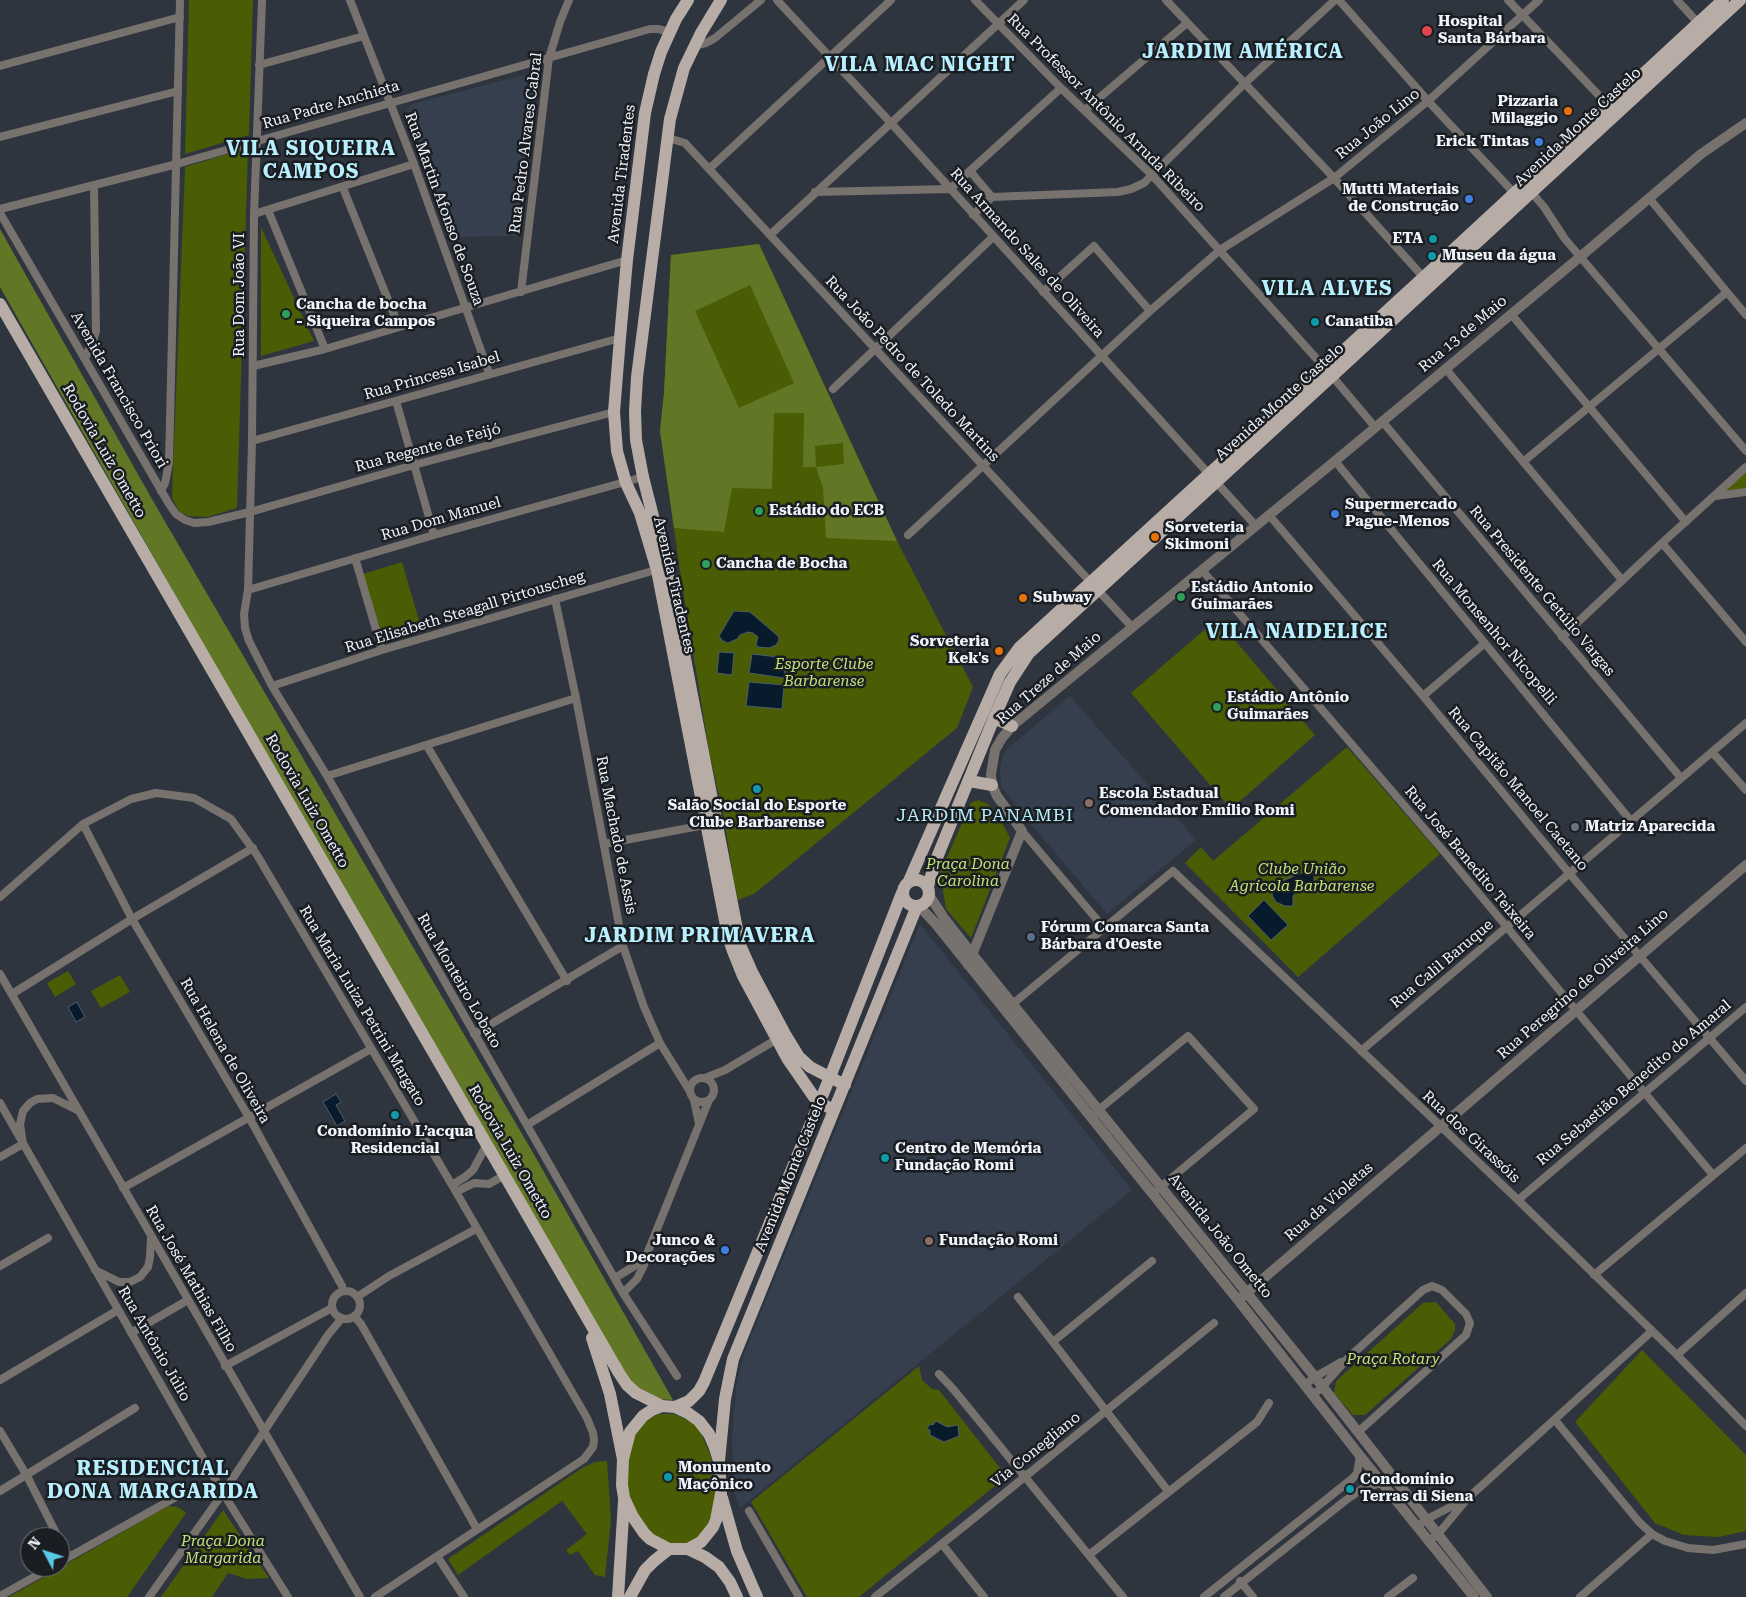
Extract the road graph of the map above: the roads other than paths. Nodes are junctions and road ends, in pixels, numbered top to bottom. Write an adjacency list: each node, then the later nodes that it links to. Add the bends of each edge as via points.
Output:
1 (180, 0): 21 (street)
2 (262, 0): 30 (street, Rua Dom João VI)
3 (569, 0): 29 (street, Rua Pedro Alvares Cabral)
4 (688, 0): 25 (main road, Avenida Tiradentes)
5 (721, 0): 27 (main road, Avenida Tiradentes)
6 (761, 0): 27 (street, via 715,38)
7 (777, 0): 28 (street, Rua Armando Sales de Oliveira)
8 (891, 0): 28 (street)
9 (974, 0): 23 (street, Rua Professor Antônio Arruda Ribeiro)
10 (1024, 0): 23 (street)
11 (1166, 0): 22 (street)
12 (1335, 0): 32 (street)
13 (1339, 0): 35 (street)
14 (1508, 0): 20 (street)
15 (1540, 0): 20 (street, Rua João Lino)
16 (1677, 0): 24 (street)
17 (1723, 0): 24 (main road, Avenida Monte Castelo)
18 (1740, 0): 24 (main road, Avenida Monte Castelo)
19 (353, 1): 26 (street, Rua Martin Afonso de Souza)
20 (1522, 16): 35 (street, Rua João Lino); 38 (street)
21 (180, 17): 31 (street); 34 (street)
22 (1187, 23): 32 (street); 37 (street)
23 (997, 24): 33 (street, Rua Professor Antônio Arruda Ribeiro); 39 (street)
24 (1702, 27): 38 (main road, Avenida Monte Castelo)
25 (670, 32): 29 (street, Rua Padre Anchieta, via 650,29); 66 (main road, Avenida Tiradentes, via 654,74 645,113)
26 (364, 36): 30 (street); 36 (street, Rua Martin Afonso de Souza)
27 (694, 46): 42 (main road, Avenida Tiradentes, via 675,96)
28 (830, 57): 39 (street, Rua Armando Sales de Oliveira); 46 (street)
29 (549, 58): 36 (street, Rua Padre Anchieta); 68 (street, Rua Pedro Alvares Cabral)
30 (259, 65): 43 (street, Rua Dom João VI)
31 (0, 66)
32 (1245, 83): 48 (street); 49 (street)
33 (1061, 88): 37 (street, Rua Professor Antônio Arruda Ribeiro); 47 (street)
34 (178, 91): 41 (street); 44 (street)
35 (1428, 101): 49 (street, Rua João Lino); 56 (street)
36 (390, 102): 43 (street, Rua Padre Anchieta); 45 (street, Rua Martin Afonso de Souza)
37 (1085, 110): 48 (street, Rua Professor Antônio Arruda Ribeiro)
38 (1612, 110): 54 (main road, Avenida Monte Castelo); 56 (main road, Avenida Monte Castelo)
39 (890, 122): 52 (street, Rua Armando Sales de Oliveira); 53 (street)
40 (1746, 123): 57 (street, Rua 13 de Maio, via 1701,154)
41 (0, 137)
42 (668, 138): 46 (street, Rua João Pedro de Toledo Martins, via 685,143); 99 (main road, Avenida Tiradentes, via 637,377 636,440)
43 (256, 140): 44 (street, Rua Padre Anchieta); 60 (street, Rua Dom João VI)
44 (176, 164): 50 (street, Rua Padre Anchieta); 102 (street, via 169,463)
45 (414, 164): 51 (street); 72 (street, Rua Martin Afonso de Souza)
46 (709, 170): 62 (street, Rua João Pedro de Toledo Martins)
47 (970, 171): 52 (street); 55 (street)
48 (1153, 176): 55 (street, via 1131,190 1118,192); 64 (street, Rua Professor Antônio Arruda Ribeiro)
49 (1334, 178): 64 (street, Rua João Lino); 67 (street)
50 (94, 185): 59 (street, Rua Padre Anchieta); 82 (street, via 96,330)
51 (343, 188): 58 (street); 76 (street)
52 (950, 189): 53 (street); 61 (street, Rua Armando Sales de Oliveira)
53 (815, 192): 62 (street)
54 (1532, 193): 56 (main road, Avenida Monte Castelo); 65 (street)
55 (992, 196): 61 (street)
56 (1518, 198): 67 (main road, Avenida Monte Castelo)
57 (1649, 198): 65 (street, Rua 13 de Maio); 70 (street)
58 (268, 210): 60 (street); 78 (street)
59 (0, 211): 82 (street, Avenida Francisco Priori)
60 (254, 214): 83 (street, Rua Dom João VI)
61 (973, 215): 63 (street, Rua Armando Sales de Oliveira)
62 (770, 235): 79 (street, Rua João Pedro de Toledo Martins)
63 (993, 237): 69 (street, Rua Armando Sales de Oliveira); 79 (street)
64 (1220, 250): 73 (street, Rua João Lino); 85 (street, Rua Professor Antônio Arruda Ribeiro)
65 (1580, 257): 75 (street, Rua 13 de Maio); 80 (street)
66 (627, 260): 68 (street); 77 (main road, Avenida Tiradentes)
67 (1428, 281): 85 (main road, Avenida Monte Castelo)
68 (521, 292): 72 (street)
69 (1044, 292): 73 (street, via 1094,246); 81 (street, Rua Armando Sales de Oliveira)
70 (1727, 292): 74 (street); 80 (street)
71 (0, 304): 192 (main road, Rodovia Luiz Ometto)
72 (466, 307): 76 (street); 86 (street, Rua Martin Afonso de Souza)
73 (1150, 312): 81 (street, Rua João Lino)
74 (1745, 313)
75 (1511, 314): 84 (street, Rua 13 de Maio); 89 (street)
76 (399, 327): 78 (street)
77 (620, 338): 86 (street, Rua Princesa Isabel); 90 (main road, Avenida Tiradentes)
78 (325, 348): 83 (street)
79 (875, 349): 87 (street); 97 (street, Rua João Pedro de Toledo Martins)
80 (1658, 350): 89 (street); 93 (street)
81 (1102, 356): 97 (street, Rua João Lino); 100 (street, Rua Armando Sales de Oliveira)
82 (85, 358): 102 (street, Avenida Francisco Priori)
83 (253, 366): 92 (street, Rua Dom João VI)
84 (1445, 368): 91 (street, Rua 13 de Maio); 95 (street)
85 (1328, 372): 91 (street, Rua Professor Antônio Arruda Ribeiro); 100 (main road, Avenida Monte Castelo)
86 (489, 373): 88 (street, Rua Princesa Isabel)
87 (834, 388)
88 (396, 401): 92 (street, Rua Princesa Isabel); 96 (street)
89 (1590, 407): 95 (street); 107 (street)
90 (614, 412): 96 (street, Rua Regente de Feijó); 101 (main road, Avenida Tiradentes, via 617,450)
91 (1379, 424): 94 (street, Rua 13 de Maio); 120 (street, Rua Presidente Getúlio Vargas)
92 (252, 441): 105 (street, Rua Dom João VI)
93 (1746, 451)
94 (1335, 461): 106 (street, Rua 13 de Maio); 122 (street, Rua Monsenhor Nicopelli)
95 (1523, 462): 115 (street)
96 (414, 465): 105 (street, Rua Regente de Feijó); 109 (street)
97 (983, 466): 110 (street, Rua João Lino); 116 (street, Rua João Pedro de Toledo Martins)
98 (1746, 467): 104 (street)
99 (643, 477): 101 (street, Rua Dom Manuel); 113 (main road, Avenida Tiradentes)
100 (1213, 478): 108 (street, Rua Armando Sales de Oliveira); 116 (main road, Avenida Monte Castelo)
101 (626, 483): 109 (street, Rua Dom Manuel); 113 (main road, Avenida Tiradentes)
102 (161, 491): 105 (street, Avenida Francisco Priori, via 176,514 194,523)
103 (1746, 492): 104 (street)
104 (1715, 496): 107 (street)
105 (250, 512): 117 (street, Rua Dom João VI)
106 (1269, 515): 108 (street, Rua 13 de Maio); 125 (street, Rua Capitão Manoel Caetano)
107 (1686, 522): 111 (street)
108 (1256, 526): 114 (street, Rua 13 de Maio)
109 (434, 535): 112 (street, Rua Dom Manuel)
110 (908, 535)
111 (1662, 543): 115 (street); 121 (street)
112 (355, 558): 117 (street, Rua Dom Manuel); 123 (street)
113 (661, 569): 118 (street, Rua Elisabeth Steagall Pirtouscheg); 139 (main road, Avenida Tiradentes, via 672,591)
114 (1202, 570): 119 (street, Rua Treze de Maio); 150 (street, Rua José Benedito Teixeira)
115 (1622, 580): 120 (street)
116 (1094, 587): 119 (street, Rua João Pedro de Toledo Martins); 127 (main road, Avenida Monte Castelo, via 1029,653 1010,682); 145 (main road, Avenida Monte Castelo, via 1030,637 1000,674)
117 (248, 590): 124 (street, Rua Monteiro Lobato, via 245,628)
118 (555, 599): 123 (street, Rua Elisabeth Steagall Pirtouscheg); 126 (street, Rua Machado de Assis)
119 (1132, 627): 129 (street, Rua Treze de Maio)
120 (1562, 637): 133 (street, Rua Presidente Getúlio Vargas)
121 (1746, 642)
122 (1485, 643): 125 (street); 137 (street, Rua Monsenhor Nicopelli)
123 (382, 650): 124 (street, Rua Elisabeth Steagall Pirtouscheg)
124 (272, 686): 132 (street, Rua Monteiro Lobato)
125 (1423, 696): 144 (street, Rua Capitão Manoel Caetano)
126 (576, 698): 130 (street); 141 (street, Rua Machado de Assis)
127 (994, 718): 129 (main road); 134 (main road, Avenida Monte Castelo)
128 (1746, 723): 131 (street, Rua Calil Baruque)
129 (1012, 726): 135 (street, Rua Treze de Maio, via 995,750)
130 (427, 746): 132 (street); 157 (street)
131 (1712, 752): 133 (street, Rua Calil Baruque); 136 (street)
132 (326, 776): 162 (street, Rua Monteiro Lobato)
133 (1680, 778): 137 (street, Rua Calil Baruque)
134 (969, 781): 135 (main road); 146 (main road, Avenida Monte Castelo, via 936,860)
135 (992, 786): 140 (street)
136 (1746, 790)
137 (1631, 821): 144 (street, Rua Calil Baruque)
138 (83, 824): 142 (street, Rua Maria Luiza Petrini Margato, via 131,799 156,792 194,798 231,819); 147 (street, Rua Maria Luiza Petrini Margato); 149 (street, Rua Helena de Oliveira)
139 (711, 824): 141 (street); 163 (main road, Avenida Tiradentes, via 733,951 743,976)
140 (1022, 831): 151 (street); 153 (street)
141 (604, 844): 152 (street, Rua Machado de Assis)
142 (253, 848): 149 (street); 166 (street, Rua Maria Luiza Petrini Margato)
143 (1746, 865): 154 (street, Rua Peregrino de Oliveira Lino)
144 (1569, 873): 150 (street, Rua Calil Baruque); 154 (street, Rua Capitão Manoel Caetano)
145 (906, 887): 146 (main road, via 913,880 921,880); 148 (main road, via 903,897 908,904); 170 (main road, Avenida Monte Castelo)
146 (929, 891): 148 (main road, via 926,902); 153 (street, Avenida João Ometto, via 944,918)
147 (0, 897)
148 (918, 906): 155 (street, Avenida João Ometto); 176 (main road, Avenida Monte Castelo)
149 (132, 919): 158 (street); 186 (street, Rua Helena de Oliveira)
150 (1506, 927): 161 (street, Rua José Benedito Teixeira); 167 (street, Rua Calil Baruque)
151 (1104, 928): 160 (street); 167 (street, Rua dos Girassóis, via 1173,871)
152 (624, 946): 157 (street); 165 (street, Rua Machado de Assis)
153 (973, 955): 155 (street); 160 (street, Avenida João Ometto)
154 (1640, 956): 161 (street, Rua Peregrino de Oliveira Lino); 164 (street, Rua Capitão Manoel Caetano)
155 (968, 966): 160 (street, Avenida João Ometto)
156 (0, 974): 158 (street, Rua José Mathias Filho)
157 (567, 981): 162 (street)
158 (12, 994): 184 (street, Rua José Mathias Filho)
159 (1746, 1007): 164 (street, Rua Sebastião Benedito do Amaral)
160 (1009, 1008): 185 (street, Avenida João Ometto)
161 (1576, 1011): 178 (street, Rua José Benedito Teixeira); 190 (street, Rua Peregrino de Oliveira Lino)
162 (474, 1034): 189 (street, Rua Monteiro Lobato)
163 (781, 1037): 169 (street); 170 (main road, Avenida Tiradentes, via 810,1068); 173 (main road, Avenida Tiradentes)
164 (1709, 1038): 174 (street, Rua Capitão Manoel Caetano); 178 (street, Rua Sebastião Benedito do Amaral)
165 (660, 1043): 168 (street, Rua Machado de Assis); 189 (street)
166 (371, 1050): 186 (street); 198 (street, Rua Maria Luiza Petrini Margato)
167 (1361, 1051): 190 (street, Rua dos Girassóis)
168 (676, 1068): 172 (street, Rua Machado de Assis); 177 (street, Rua Machado de Assis)
169 (725, 1070): 171 (street); 175 (street)
170 (830, 1077): 176 (main road, Avenida Tiradentes); 182 (main road, Avenida Monte Castelo)
171 (704, 1078): 172 (street); 175 (street)
172 (696, 1079): 177 (street)
173 (803, 1081): 182 (main road, Avenida Tiradentes); 187 (main road)
174 (1746, 1081)
175 (713, 1085): 180 (street, via 714,1094)
176 (845, 1085): 183 (main road, Avenida Monte Castelo)
177 (690, 1090): 179 (street)
178 (1643, 1093): 195 (street, Rua José Benedito Teixeira); 200 (street, Rua Sebastião Benedito do Amaral)
179 (694, 1100): 180 (street); 188 (street)
180 (708, 1100): 188 (street)
181 (0, 1103): 191 (street, Rua Antônio Júlio)
182 (820, 1103): 183 (main road); 187 (main road, Avenida Monte Castelo)
183 (834, 1110): 229 (main road, Avenida Monte Castelo)
184 (79, 1112): 191 (street, via 53,1098 37,1099 23,1111 20,1124); 197 (street, Rua José Mathias Filho)
185 (1094, 1114): 199 (street, Avenida João Ometto); 199 (street, via 1188,1036 1254,1108)
186 (250, 1119): 197 (street); 210 (street, Rua Helena de Oliveira)
187 (811, 1123): 227 (main road, Avenida Monte Castelo)
188 (699, 1124): 204 (street)
189 (526, 1125): 209 (street, Rua Monteiro Lobato)
190 (1440, 1126): 200 (street, Rua dos Girassóis); 212 (street, Rua da Violetas)
191 (23, 1144): 194 (street); 207 (street, Rua Antônio Júlio)
192 (487, 1144): 196 (main road, Rodovia Luiz Ometto); 198 (street, via 473,1170)
193 (1746, 1148): 195 (street)
194 (0, 1157)
195 (1713, 1175): 208 (street)
196 (505, 1176): 198 (street, via 489,1184 474,1183); 221 (main road, Rodovia Luiz Ometto)
197 (123, 1188): 202 (street, Rua José Mathias Filho)
198 (454, 1189): 201 (street, Rua Maria Luiza Petrini Margato)
199 (1156, 1190): 212 (street, Avenida João Ometto); 217 (street, Avenida João Ometto)
200 (1518, 1200): 208 (street, Rua dos Girassóis)
201 (476, 1229): 215 (street, via 389,1276); 265 (street, Rua Maria Luiza Petrini Margato, via 593,1433 593,1447 584,1459)
202 (151, 1237): 207 (street, via 148,1267 140,1277 130,1282 119,1282); 216 (street, Rua José Mathias Filho)
203 (48, 1238): 206 (street)
204 (647, 1254): 209 (street); 211 (street, via 637,1279)
205 (1152, 1261): 226 (street)
206 (0, 1266)
207 (95, 1270): 219 (street, Rua Antônio Júlio)
208 (1594, 1275): 224 (street, Rua dos Girassóis)
209 (615, 1278): 211 (street, Rua Monteiro Lobato)
210 (343, 1291): 215 (street); 218 (street, via 335,1296)
211 (623, 1293): 233 (street, Rua Monteiro Lobato)
212 (1247, 1293): 217 (street, Rua da Violetas); 234 (street, Avenida João Ometto)
213 (1746, 1293): 228 (street)
214 (1018, 1297): 226 (street)
215 (358, 1298): 220 (street, via 359,1310)
216 (188, 1300): 225 (street); 231 (street, Rua José Mathias Filho)
217 (1238, 1300): 236 (street, Avenida João Ometto)
218 (332, 1308): 222 (street); 231 (street)
219 (118, 1310): 225 (street, Rua Antônio Júlio); 235 (street)
220 (354, 1316): 222 (street); 265 (street)
221 (586, 1316): 240 (main road, Rodovia Luiz Ometto, via 627,1385 636,1393); 249 (main road, Rodovia Luiz Ometto, via 610,1394)
222 (342, 1318): 247 (street, via 328,1334)
223 (1214, 1323): 242 (street, Via Conegliano)
224 (1652, 1331): 228 (street, Rua dos Girassóis); 243 (street)
225 (132, 1333): 256 (street, Rua Antônio Júlio)
226 (1054, 1341): 242 (street)
227 (716, 1354): 229 (main road, via 717,1361 723,1366); 240 (main road, Avenida Monte Castelo, via 699,1391 689,1401)
228 (1677, 1355): 244 (street, Rua dos Girassóis)
229 (733, 1359): 250 (main road, Avenida Monte Castelo)
230 (1347, 1359): 234 (street); 237 (street); 246 (street, via 1423,1290 1432,1286 1442,1290 1466,1314 1470,1323 1466,1335)
231 (225, 1366): 247 (street, Rua José Mathias Filho)
232 (939, 1374): 252 (street)
233 (677, 1376)
234 (1315, 1377): 236 (street); 237 (street, Avenida João Ometto)
235 (0, 1380)
236 (1305, 1385): 238 (street, Avenida João Ometto)
237 (1322, 1387): 238 (street); 246 (street, Avenida João Ometto)
238 (1313, 1395): 248 (street, Avenida João Ometto)
239 (1269, 1403): 255 (street, via 1257,1422)
240 (668, 1406): 249 (main road, via 647,1413 636,1424 630,1432); 250 (main road, via 694,1416 704,1426)
241 (135, 1408): 251 (street)
242 (1107, 1410): 252 (street, Via Conegliano); 255 (street)
243 (1555, 1420): 260 (street); 267 (street)
244 (1746, 1426)
245 (0, 1431): 251 (street)
246 (1358, 1432): 262 (street, Avenida João Ometto)
247 (264, 1433): 256 (street); 283 (street, Rua José Mathias Filho)
248 (1360, 1456): 253 (street, Avenida João Ometto); 276 (street, via 1353,1478)
249 (623, 1459): 259 (main road)
250 (719, 1461): 257 (main road)
251 (27, 1476): 254 (street); 263 (street)
252 (1025, 1476): 269 (street, Via Conegliano); 273 (street)
253 (1382, 1483): 264 (street, Avenida João Ometto); 279 (street, via 1365,1487 1346,1500)
254 (0, 1491)
255 (1168, 1491): 273 (street)
256 (223, 1493): 281 (street); 282 (street, Rua Antônio Júlio)
257 (721, 1494): 272 (main road, via 713,1527 701,1542); 289 (main road, via 737,1550)
258 (176, 1497): 274 (street)
259 (624, 1498): 271 (main road, via 644,1533); 286 (main road)
260 (1468, 1498): 262 (street); 266 (street)
261 (749, 1511): 290 (street)
262 (1427, 1519): 264 (street); 266 (street, Avenida João Ometto)
263 (53, 1527)
264 (1417, 1527): 268 (street, Avenida João Ometto)
265 (477, 1529): 275 (street)
266 (1438, 1534): 268 (street); 299 (street, Avenida João Ometto)
267 (1652, 1534): 270 (street, via 1688,1548 1713,1550); 300 (street)
268 (1429, 1541): 298 (street, Avenida João Ometto)
269 (942, 1544): 291 (street, Via Conegliano); 292 (street)
270 (1746, 1544)
271 (669, 1549): 272 (main road); 287 (main road, via 645,1570)
272 (688, 1549): 288 (main road, via 719,1567)
273 (1089, 1555): 293 (street)
274 (70, 1556)
275 (437, 1556): 284 (street); 285 (street)
276 (1234, 1574): 279 (street); 294 (street)
277 (34, 1577): 280 (street)
278 (1413, 1578): 297 (street)
279 (1242, 1583): 295 (street); 296 (street)
280 (0, 1596)
281 (149, 1597)
282 (288, 1597)
283 (360, 1597)
284 (375, 1597)
285 (464, 1597)
286 (618, 1597)
287 (630, 1597)
288 (737, 1597)
289 (757, 1597)
290 (799, 1597)
291 (875, 1597)
292 (984, 1597)
293 (1123, 1597)
294 (1204, 1597)
295 (1224, 1597)
296 (1253, 1597)
297 (1388, 1597)
298 (1474, 1597)
299 (1487, 1597)
300 (1580, 1597)

